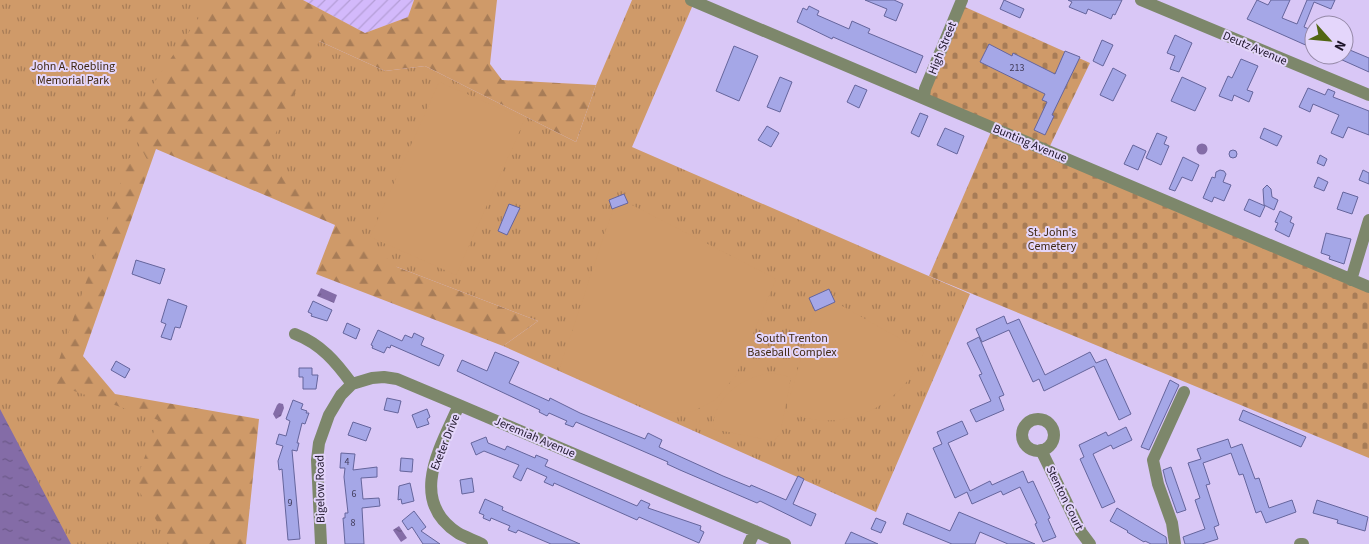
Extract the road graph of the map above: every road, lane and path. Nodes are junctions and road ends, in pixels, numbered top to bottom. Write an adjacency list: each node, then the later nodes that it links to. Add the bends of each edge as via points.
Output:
1 (691, 0): 5 (street, Bunting Avenue)
2 (962, 0): 5 (street, High Street)
3 (1141, 0): 4 (street, Deutz Avenue)
4 (1369, 95)
5 (924, 98): 7 (street, Bunting Avenue)
6 (1369, 220): 7 (street)
7 (1351, 280): 8 (street, Bunting Avenue)
8 (1369, 287)
9 (295, 334): 10 (street, via 334,359)
10 (352, 384): 12 (street, Jeremiah Avenue, via 372,378 397,379); 15 (street, Bigelow Road, via 335,404 319,443 317,460)
11 (1184, 392): 20 (street, via 1154,460)
12 (459, 405): 14 (street, Jeremiah Avenue); 16 (street, Exeter Drive, via 432,468 432,494 441,517 449,526)
13 (1041, 450): 19 (street, Stenton Court)
14 (755, 531): 17 (street); 18 (street, Jeremiah Avenue)
15 (322, 544)
16 (482, 544)
17 (749, 544)
18 (785, 544)
19 (1090, 544)
20 (1175, 544)

